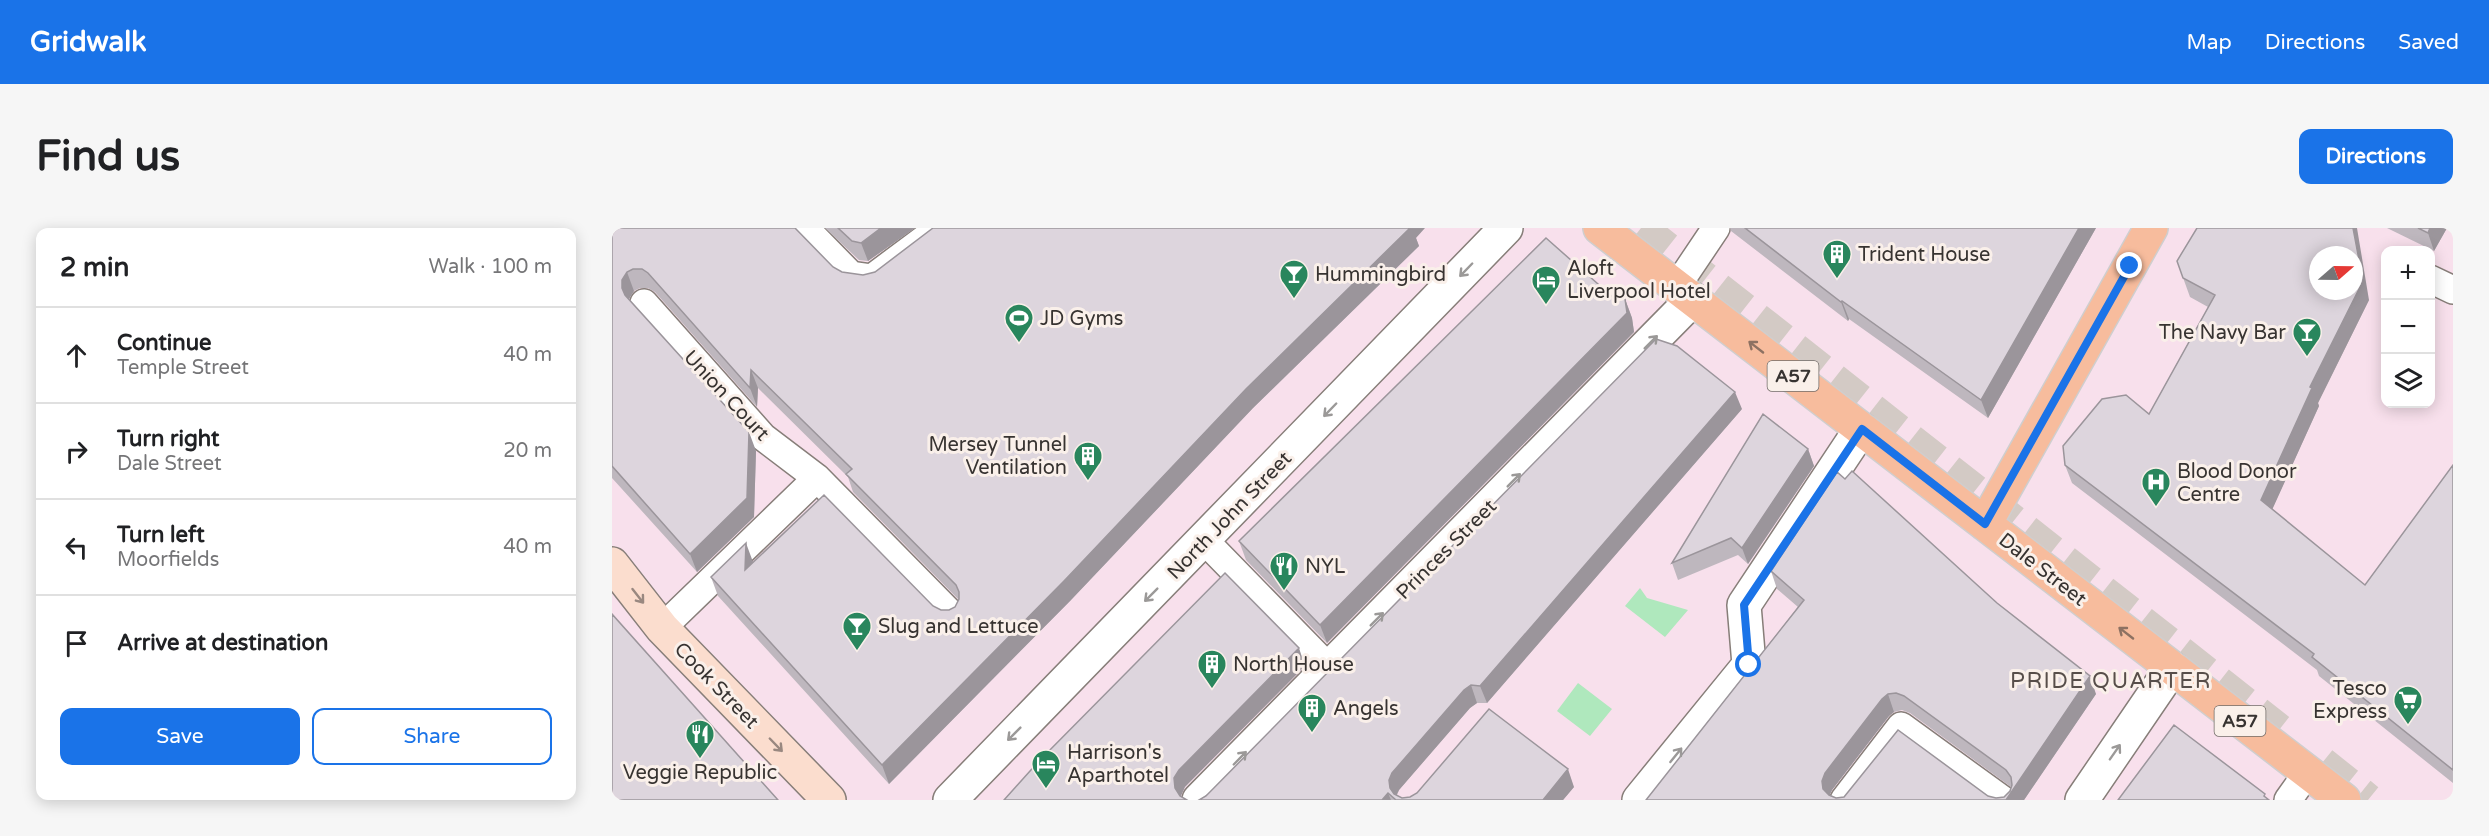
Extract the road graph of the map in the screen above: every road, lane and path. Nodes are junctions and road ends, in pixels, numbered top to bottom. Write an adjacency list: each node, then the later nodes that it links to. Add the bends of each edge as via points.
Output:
1 (805, 228): 2 (lane, via 851,275 872,278)
2 (939, 228)
3 (1506, 228): 14 (street, North John Street, one-way to 14)
4 (1600, 228): 9 (main road, Dale Street / A57)
5 (1716, 228): 9 (lane)
6 (2151, 228): 13 (main road)
7 (2435, 282): 8 (lane)
8 (2453, 291)
9 (1685, 293): 11 (main road, Dale Street / A57, one-way to 9); 18 (street, Princes Street, one-way to 9)
10 (644, 303): 12 (lane, Union Court, via 763,437)
11 (1862, 429): 13 (main road, Dale Street / A57); 24 (street, one-way to 11, via 1749,665 1744,605)
12 (817, 478): 16 (lane, Union Court); 17 (lane)
13 (1985, 524): 19 (main road, Dale Street / A57, one-way to 13)
14 (1204, 540): 18 (lane); 22 (street, North John Street, one-way to 22)
15 (612, 564): 17 (street, Cook Street, one-way to 17)
16 (951, 614)
17 (662, 628): 21 (street, Cook Street, one-way to 21)
18 (1329, 668): 23 (street, Princes Street, one-way to 18)
19 (2172, 668): 20 (main road, Dale Street / A57); 27 (street, one-way to 19)
20 (2308, 772): 28 (lane); 29 (main road, Dale Street / A57)
21 (829, 800)
22 (950, 800)
23 (1199, 800)
24 (1639, 800)
25 (1844, 800): 26 (lane, via 1901,726)
26 (2003, 800)
27 (2082, 800)
28 (2288, 800)
29 (2344, 800)

